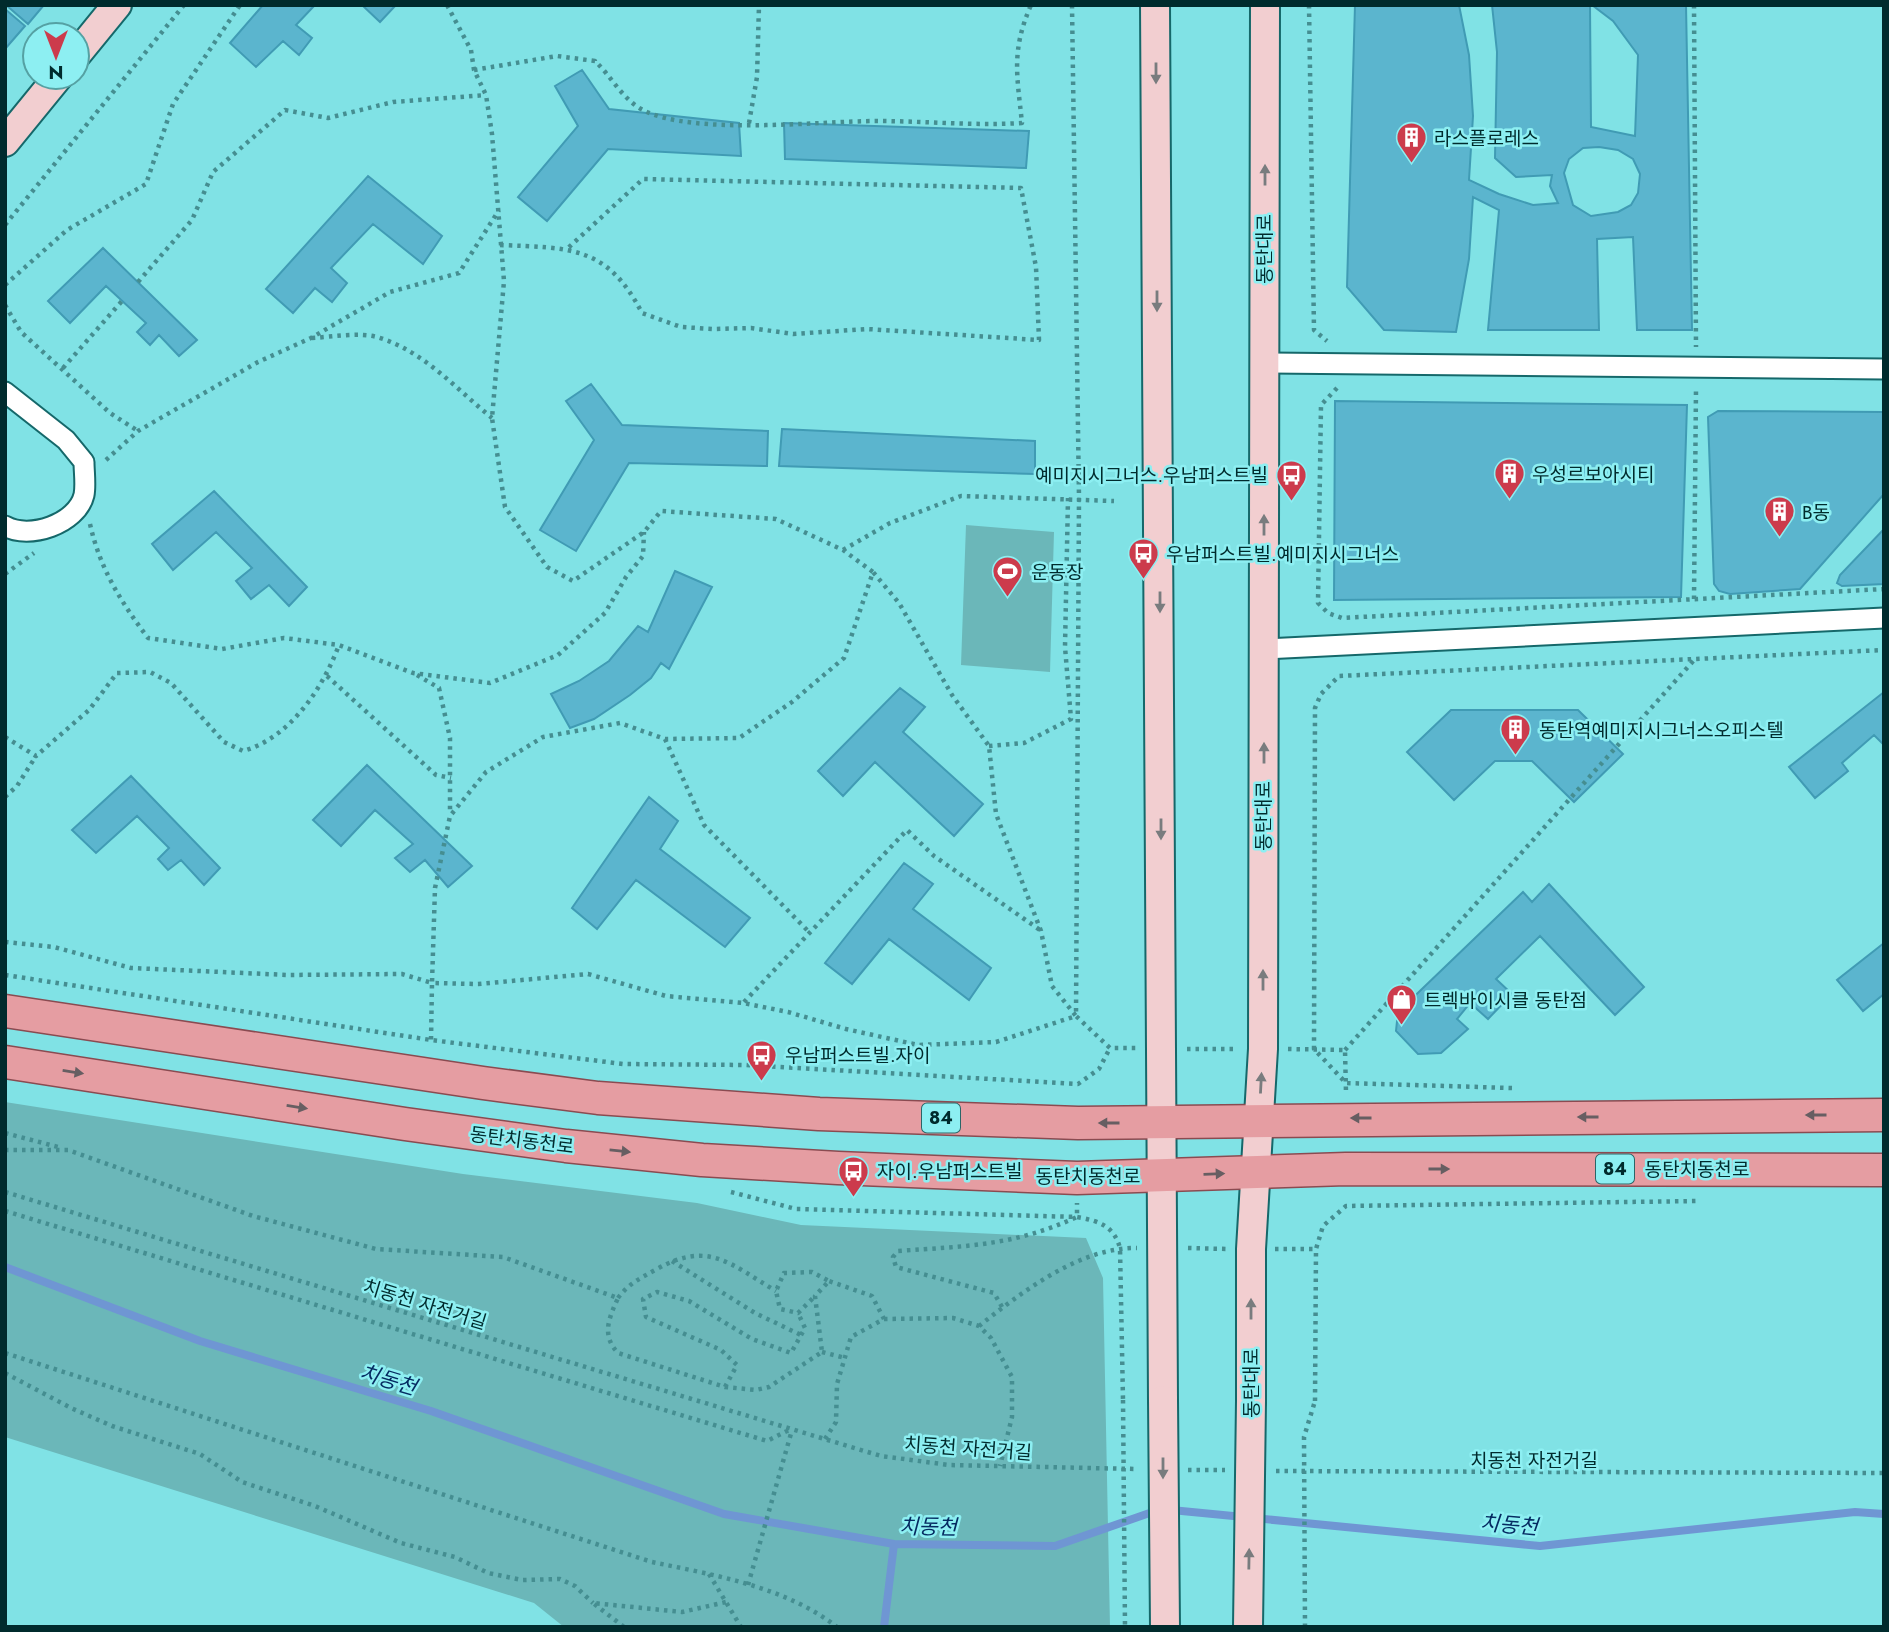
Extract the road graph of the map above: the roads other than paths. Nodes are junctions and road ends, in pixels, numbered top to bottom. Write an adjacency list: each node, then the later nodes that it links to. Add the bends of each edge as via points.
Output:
1 (117, 5): 4 (main road)
2 (1155, 5): 17 (main road, one-way to 17)
3 (1265, 5): 7 (main road, 동탄대로, one-way to 3)
4 (91, 37)
5 (47, 91): 6 (main road)
6 (5, 142)
7 (1264, 363): 8 (street); 12 (main road, 동탄대로, one-way to 7)
8 (1884, 369)
9 (5, 392): 10 (street, via 66,440 85,462 84,497 65,521 31,532)
10 (5, 526)
11 (1884, 618): 12 (street)
12 (1264, 649): 16 (main road, 동탄대로, one-way to 12, via 1263,1035)
13 (5, 1011): 17 (main road, 84, one-way to 13, via 819,1114 598,1097)
14 (5, 1062): 20 (main road, 동탄치동천로 / 84, one-way to 20, via 418,1126 702,1160 1077,1178)
15 (1884, 1115): 16 (main road, 84, one-way to 16)
16 (1258, 1119): 17 (main road, 84); 19 (main road, 동탄대로)
17 (1162, 1123): 20 (main road)
18 (1884, 1170): 19 (main road, 동탄치동천로 / 84, one-way to 18)
19 (1255, 1172): 20 (main road, 동탄치동천로 / 84, one-way to 19); 22 (main road, 동탄대로, one-way to 19, bridge)
20 (1163, 1175): 21 (main road, one-way to 21, bridge)
21 (1165, 1627)
22 (1248, 1627)

